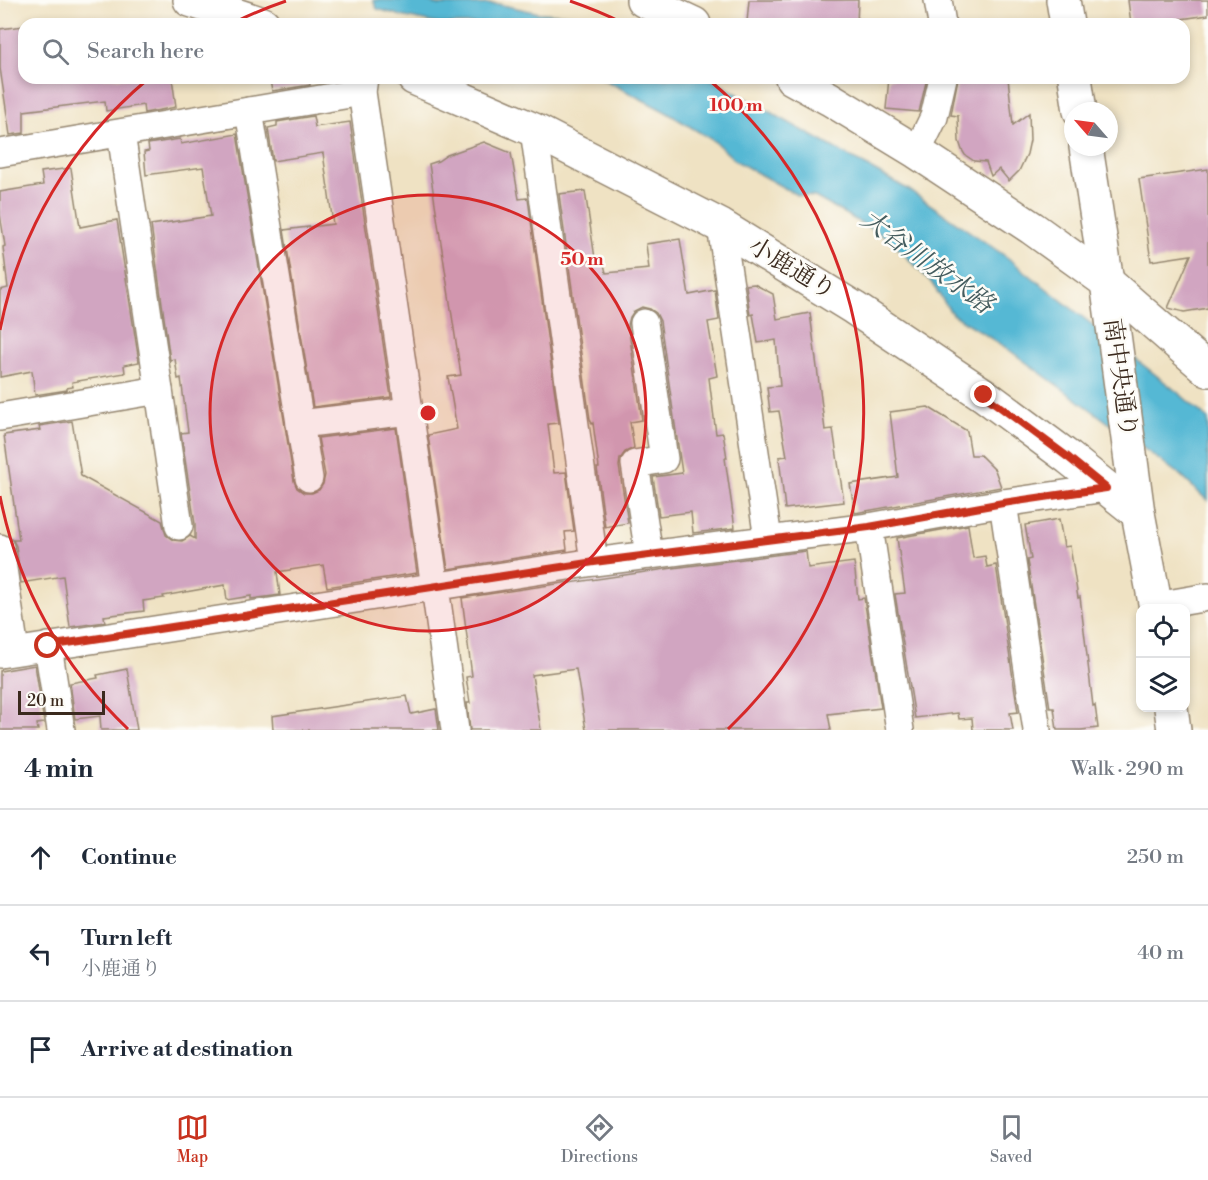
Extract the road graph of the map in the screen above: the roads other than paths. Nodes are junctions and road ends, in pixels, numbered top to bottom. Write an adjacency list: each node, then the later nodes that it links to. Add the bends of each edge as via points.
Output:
1 (190, 0): 5 (street)
2 (644, 0): 6 (street)
3 (938, 0): 7 (street)
4 (1063, 0): 8 (street)
5 (245, 18)
6 (682, 18)
7 (941, 18)
8 (1066, 18)
9 (428, 84): 16 (street, 小鹿通り)
10 (803, 84): 18 (street)
11 (942, 84): 18 (street, via 934,117)
12 (1076, 84): 14 (street)
13 (363, 85): 15 (street); 26 (street)
14 (1079, 102)
15 (249, 111): 17 (street); 28 (street)
16 (534, 130): 21 (street, 小鹿通り); 38 (street)
17 (122, 132): 19 (street); 25 (street)
18 (917, 152): 22 (street)
19 (0, 153)
20 (1087, 156): 22 (street, 南中央通り)
21 (721, 226): 30 (street, 小鹿通り, via 984,395); 35 (street)
22 (1107, 282): 24 (street); 32 (street, 南中央通り)
23 (644, 323): 37 (street, via 664,459 635,464)
24 (1208, 370)
25 (159, 390): 27 (street); 33 (street)
26 (409, 411): 28 (street); 39 (street)
27 (0, 417)
28 (300, 424): 29 (street)
29 (309, 478)
30 (1106, 488): 31 (street); 32 (street, 小鹿通り)
31 (1003, 503): 34 (street); 49 (street)
32 (1138, 513): 41 (street, 南中央通り)
33 (179, 526)
34 (869, 527): 35 (street); 48 (street)
35 (768, 539): 37 (street)
36 (0, 548): 44 (street)
37 (649, 555): 38 (street)
38 (594, 562): 39 (street)
39 (435, 587): 43 (street); 47 (street)
40 (1208, 597): 42 (street)
41 (1155, 604)
42 (1175, 604)
43 (48, 646): 44 (street); 46 (street)
44 (8, 652)
45 (1172, 712): 50 (street)
46 (61, 730)
47 (455, 730)
48 (900, 730)
49 (1037, 730)
50 (1174, 730)

